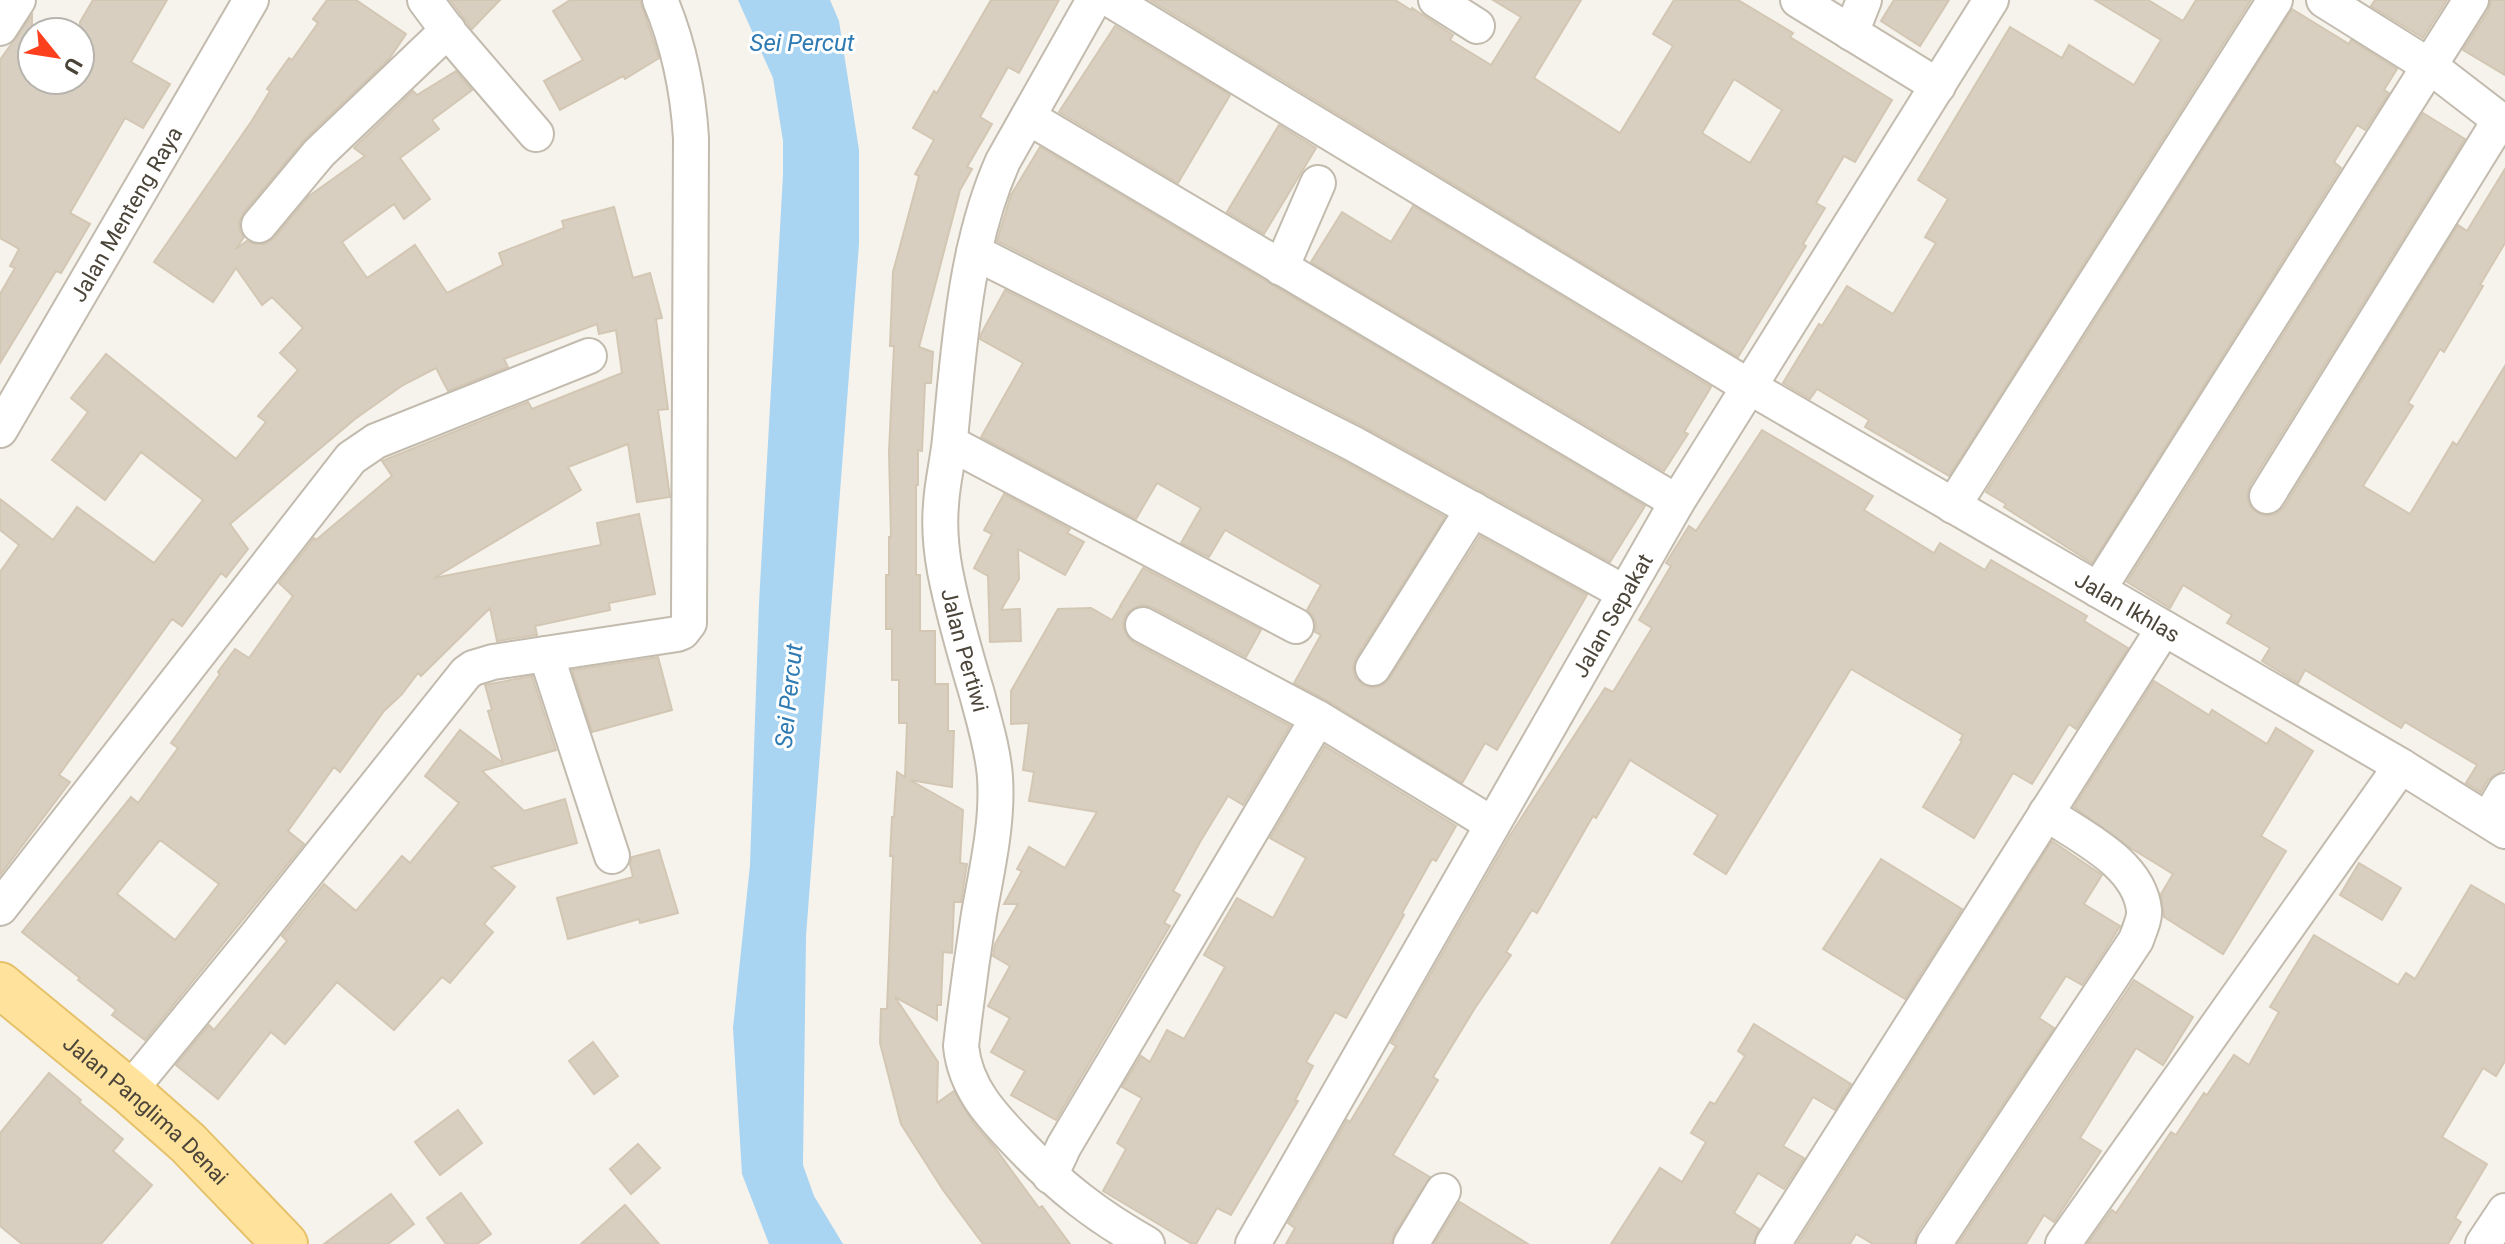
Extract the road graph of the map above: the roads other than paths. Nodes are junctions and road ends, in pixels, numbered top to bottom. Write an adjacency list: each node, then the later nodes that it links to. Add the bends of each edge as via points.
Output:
1 (18, 0): 15 (street)
2 (251, 0): 29 (street, Jalan Menteng Raya)
3 (425, 0): 16 (street)
4 (660, 0): 40 (street, via 684,74 691,138 690,618 677,634)
5 (1094, 0): 20 (street, Jalan Pertiwi)
6 (1111, 0): 28 (street, Jalan Ikhlas)
7 (1436, 0): 14 (street)
8 (1798, 0): 17 (street)
9 (1864, 0): 17 (street)
10 (1991, 0): 19 (street, Jalan Sepakat)
11 (2275, 0): 33 (street)
12 (2324, 0): 18 (street)
13 (2471, 0): 18 (street)
14 (1477, 26)
15 (0, 28)
16 (448, 30): 22 (street); 24 (street, via 319,153)
17 (1851, 33): 19 (street)
18 (2431, 67): 21 (street); 35 (street)
19 (1938, 86): 28 (street, Jalan Sepakat)
20 (1028, 117): 25 (street, Jalan Pertiwi, via 994,182); 26 (street)
21 (2503, 122): 31 (street)
22 (536, 134)
23 (1318, 183): 26 (street)
24 (259, 225)
25 (974, 252): 30 (street, Jalan Pertiwi); 34 (street)
26 (1281, 268): 32 (street)
27 (589, 356): 48 (street, via 376,441 351,458)
28 (1748, 386): 32 (street, Jalan Sepakat); 33 (street, Jalan Ikhlas)
29 (0, 430)
30 (950, 443): 38 (street); 51 (street, Jalan Pertiwi, via 941,502 945,572 995,774 994,830 962,1032 963,1062 981,1101)
31 (2267, 496)
32 (1677, 502): 36 (street, Jalan Sepakat)
33 (1953, 506): 35 (street, Jalan Ikhlas)
34 (1473, 509): 36 (street); 41 (street)
35 (2098, 590): 39 (street, Jalan Ikhlas)
36 (1625, 593): 46 (street, Jalan Sepakat)
37 (1143, 625): 42 (street)
38 (1296, 626)
39 (2164, 628): 43 (street, Jalan Ikhlas); 44 (street)
40 (546, 654): 47 (street); 50 (street, via 482,665 458,680)
41 (1373, 668)
42 (1318, 718): 46 (street); 51 (street)
43 (2401, 766): 45 (street, Jalan Ikhlas); 60 (street)
44 (2046, 813): 58 (street); 59 (street, via 2123,866 2137,886 2145,913 2136,940)
45 (2499, 814)
46 (1492, 824): 56 (street, Jalan Sepakat)
47 (612, 856)
48 (0, 908)
49 (0, 985): 50 (main road, Jalan Panglima Denai)
50 (129, 1091): 54 (main road, Jalan Panglima Denai, via 188,1143)
51 (1050, 1176): 55 (street, Jalan Pertiwi)
52 (1443, 1191): 57 (street)
53 (2505, 1211): 61 (street)
54 (285, 1244)
55 (1147, 1244)
56 (1253, 1244)
57 (1411, 1244)
58 (1773, 1244)
59 (1934, 1244)
60 (2063, 1244)
61 (2483, 1244)

